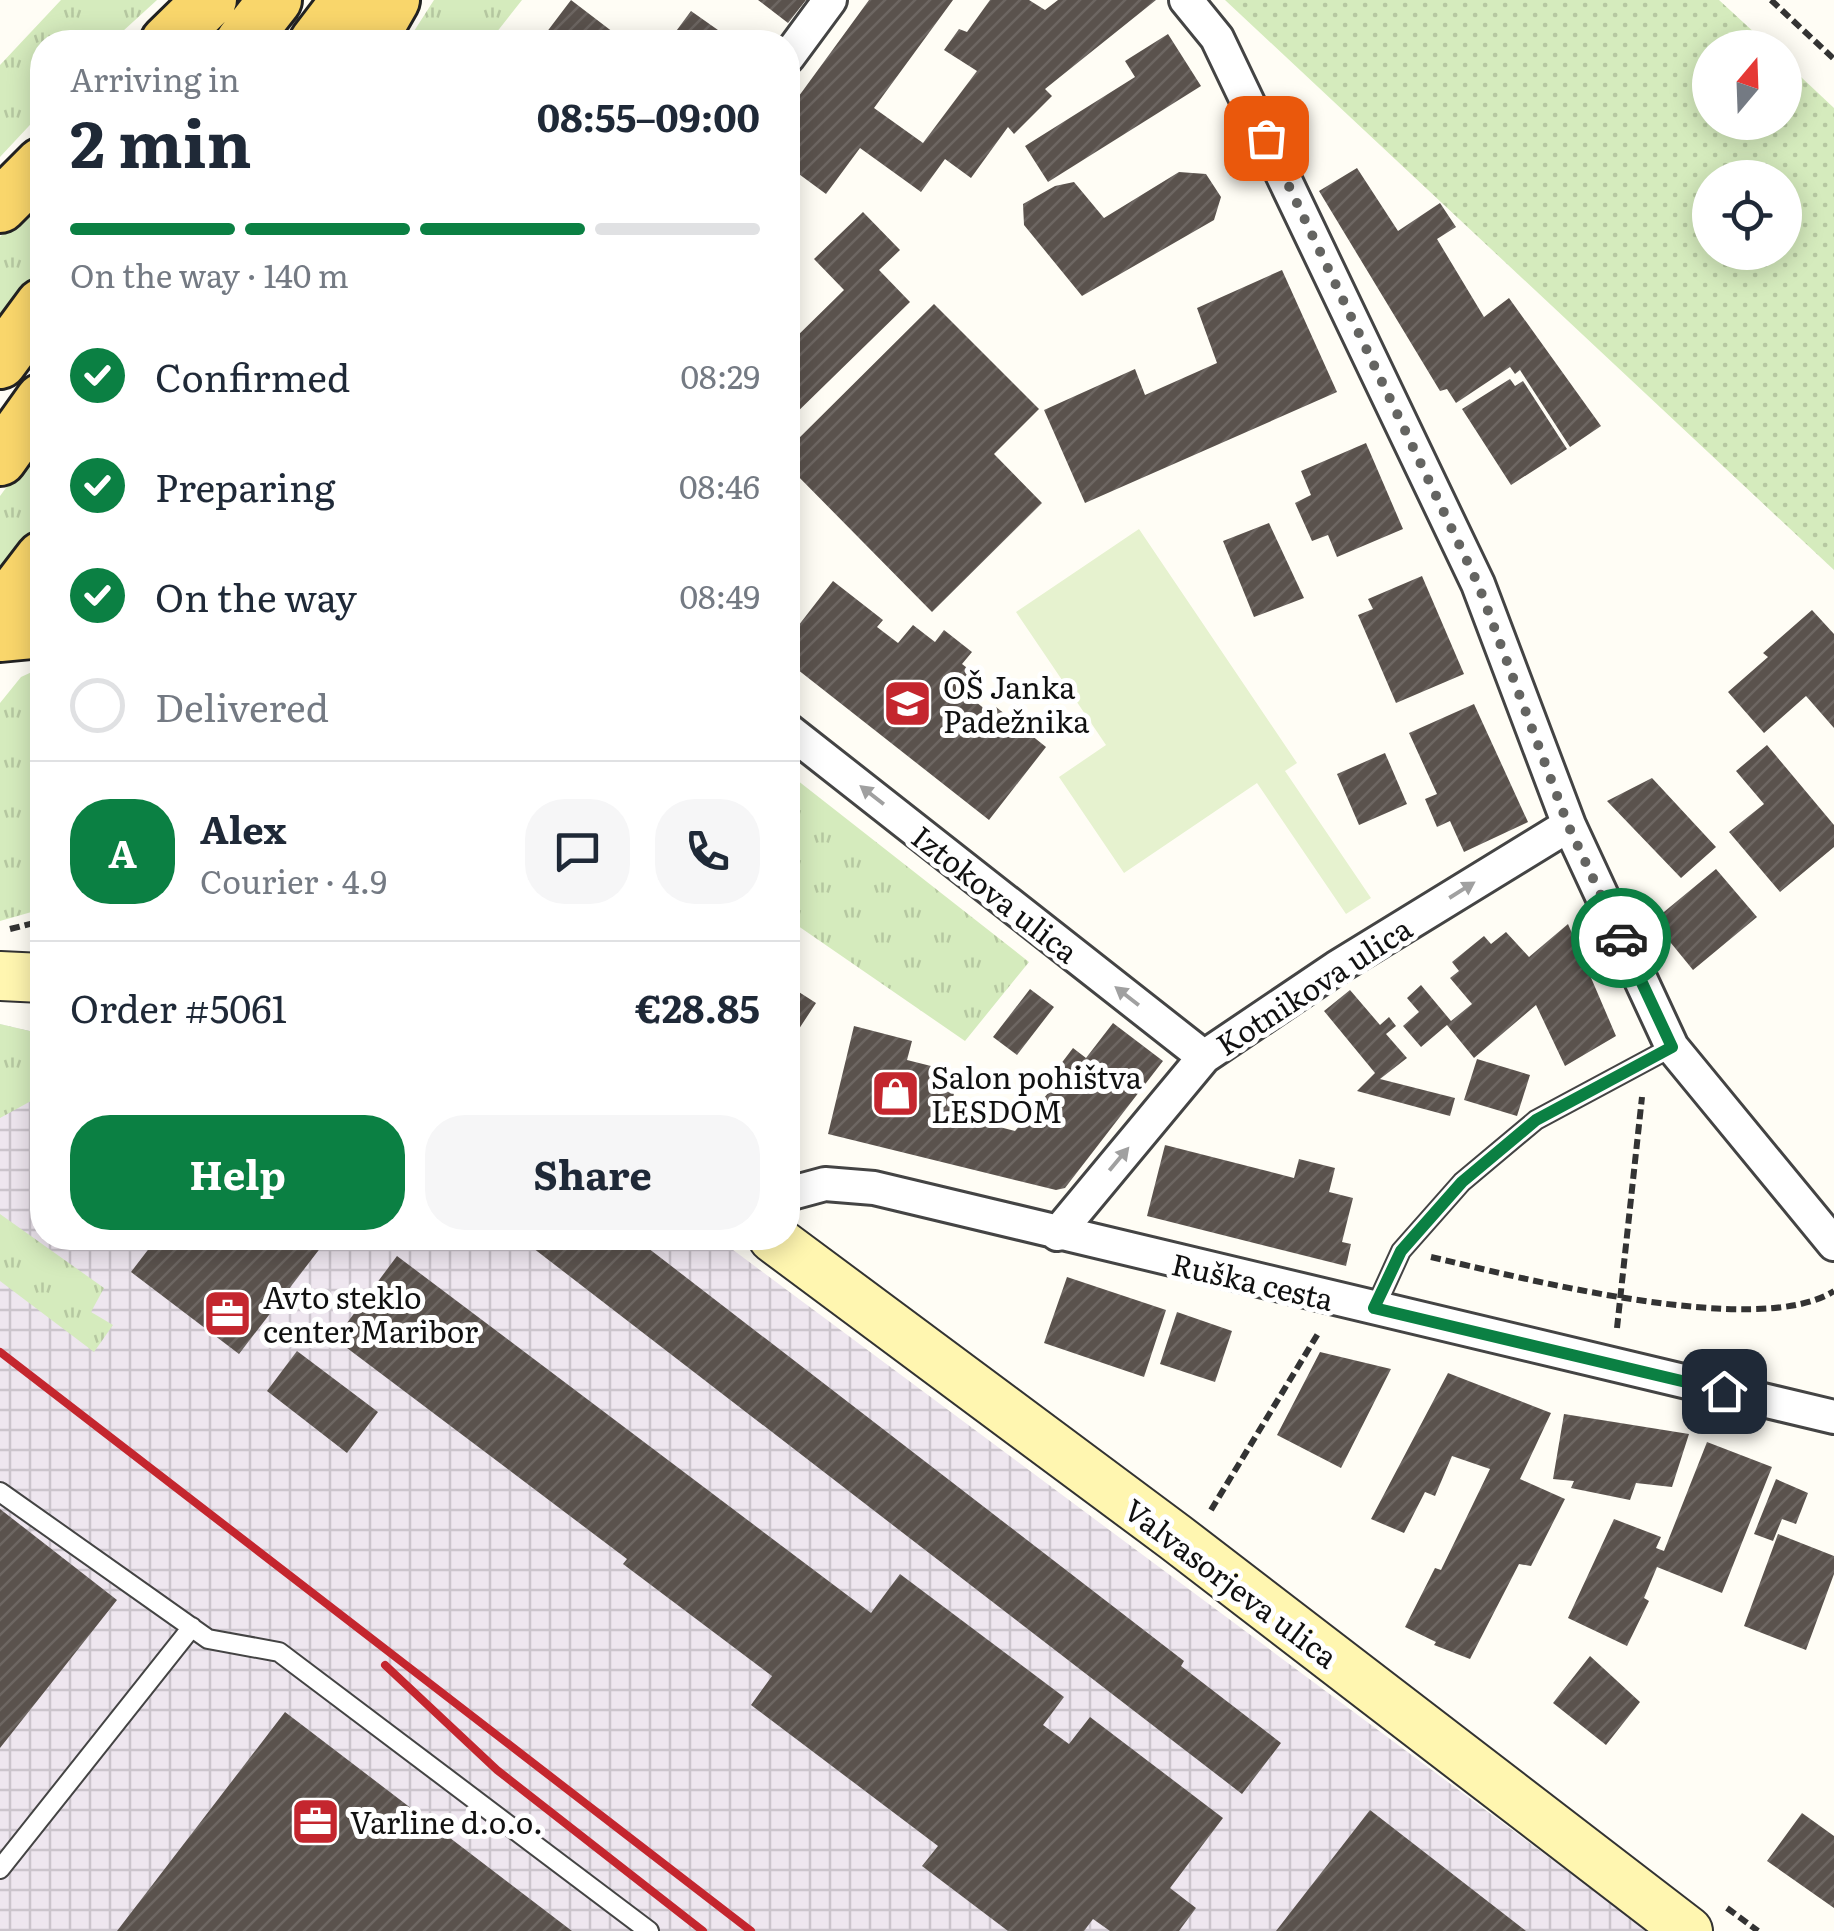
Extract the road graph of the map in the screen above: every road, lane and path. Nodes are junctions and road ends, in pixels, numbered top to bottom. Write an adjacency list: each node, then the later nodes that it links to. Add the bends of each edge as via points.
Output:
1 (210, 0): 8 (main road)
2 (275, 0): 9 (main road)
3 (348, 0): 10 (main road)
4 (393, 0): 11 (main road)
5 (830, 0): 12 (street)
6 (1186, 0): 25 (street, via 1217,38 1478,584)
7 (1771, 0): 13 (path)
8 (179, 30)
9 (251, 30)
10 (325, 30)
11 (375, 30)
12 (800, 41)
13 (1834, 59)
14 (30, 176): 15 (main road)
15 (0, 206)
16 (30, 321): 17 (main road)
17 (0, 362)
18 (30, 417): 19 (main road)
19 (0, 459)
20 (30, 574): 21 (main road)
21 (0, 613)
22 (30, 632): 23 (main road)
23 (0, 635)
24 (800, 739): 31 (street, Iztokova ulica, one-way to 24)
25 (1568, 825): 30 (street); 31 (street, Kotnikova ulica, one-way to 25)
26 (30, 924): 27 (path)
27 (0, 930)
28 (0, 976): 29 (street)
29 (30, 977)
30 (1672, 1047): 35 (street); 37 (lane, via 1536,1120 1462,1182)
31 (1204, 1057): 34 (street, Kotnikova ulica, one-way to 31)
32 (1642, 1090): 39 (path)
33 (800, 1191): 34 (street, Ruška cesta, via 825,1184 874,1188)
34 (1057, 1234): 40 (street, Ruška cesta)
35 (1834, 1244)
36 (790, 1250): 49 (street, Valvasorjeva ulica)
37 (1401, 1251): 39 (path); 40 (lane)
38 (1834, 1291): 39 (path, via 1760,1310)
39 (1621, 1300): 42 (path)
40 (1374, 1308): 42 (street, Ruška cesta)
41 (1322, 1327): 45 (path)
42 (1614, 1364): 43 (street, Ruška cesta)
43 (1834, 1417)
44 (0, 1492): 46 (lane)
45 (1206, 1520)
46 (192, 1627): 47 (lane); 48 (lane, via 208,1639 279,1652)
47 (0, 1869)
48 (649, 1931)
49 (1688, 1931)

